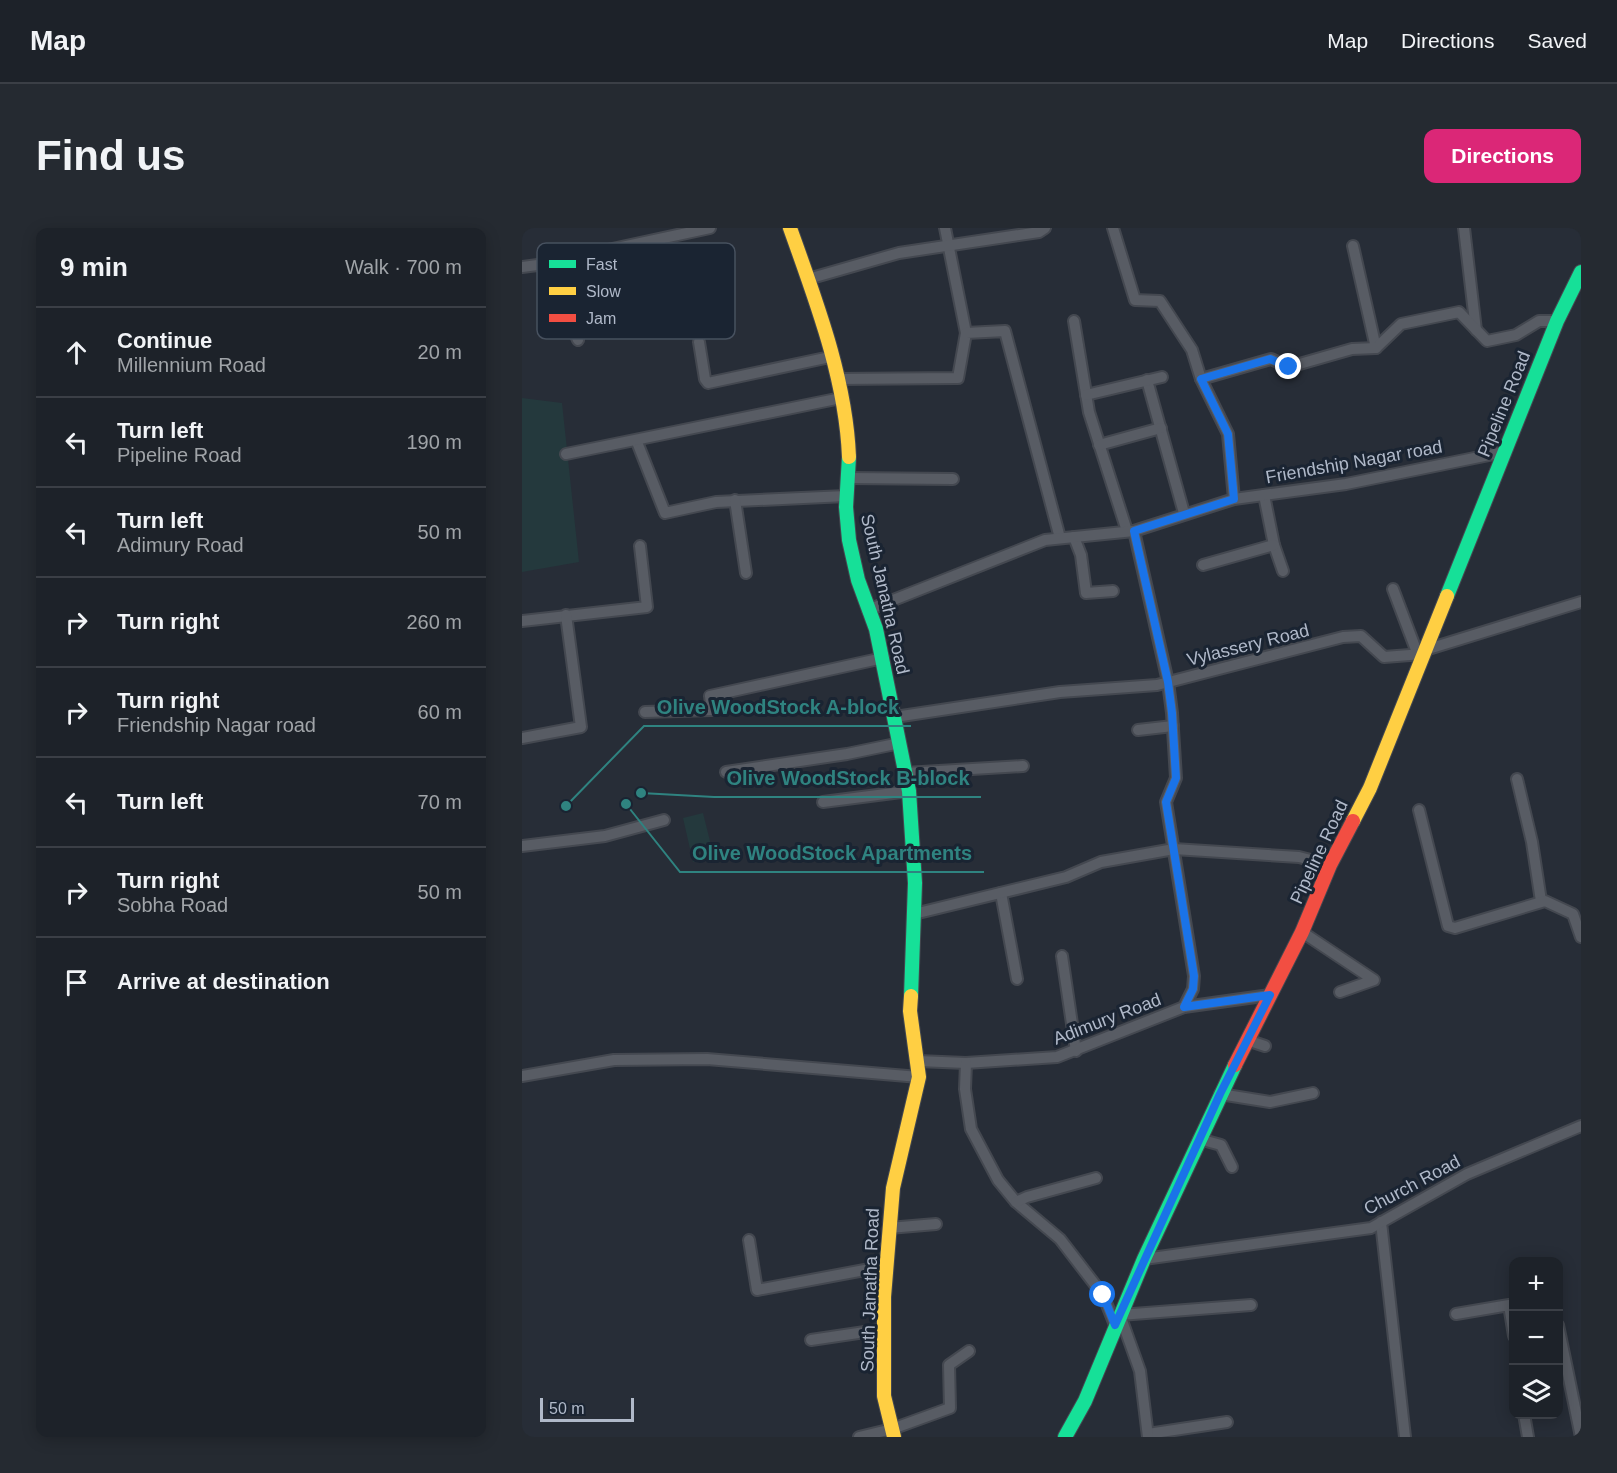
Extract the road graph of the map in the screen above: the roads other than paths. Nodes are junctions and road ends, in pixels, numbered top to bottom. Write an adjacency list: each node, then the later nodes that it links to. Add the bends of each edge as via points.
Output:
1 (710, 228): 7 (street)
2 (790, 228): 13 (street, South Janatha Road)
3 (945, 228): 8 (street)
4 (1045, 228): 8 (street)
5 (1113, 228): 23 (street, via 1135,300 1160,301 1192,350)
6 (1464, 228): 16 (street)
7 (640, 243)
8 (948, 245): 13 (street, via 899,253); 17 (street)
9 (1353, 246): 19 (street)
10 (537, 265): 11 (street)
11 (522, 267)
12 (1581, 272): 15 (street, Pipeline Road)
13 (808, 279): 20 (street, South Janatha Road)
14 (1074, 321): 25 (street)
15 (1557, 321): 16 (street, via 1539,321 1516,334 1487,341); 30 (street, Pipeline Road)
16 (1476, 331): 19 (street, via 1459,312 1445,313 1401,324)
17 (966, 333): 22 (street, via 958,378); 41 (street, via 1005,331)
18 (699, 342): 20 (street, via 708,383)
19 (1376, 348): 23 (street, via 1352,349 1289,367 1270,359)
20 (830, 357): 22 (street, South Janatha Road)
21 (1162, 376): 24 (street)
22 (837, 379): 26 (street, South Janatha Road)
23 (1201, 379): 36 (street, via 1228,434)
24 (1148, 380): 25 (street); 27 (street)
25 (1086, 395): 29 (street)
26 (841, 398): 28 (street); 32 (street, South Janatha Road)
27 (1161, 428): 29 (street); 38 (street)
28 (637, 442): 31 (street); 37 (street, via 665,513)
29 (1099, 445): 39 (street)
30 (1504, 452): 34 (street, Friendship Nagar road, via 1346,484); 53 (street, Pipeline Road)
31 (566, 454)
32 (848, 478): 33 (street); 35 (street, South Janatha Road)
33 (953, 479)
34 (1264, 495): 36 (street, Friendship Nagar road); 42 (street)
35 (846, 496): 37 (street); 50 (street, South Janatha Road, via 847,529)
36 (1234, 499): 38 (street, Friendship Nagar road)
37 (735, 500): 46 (street)
38 (1184, 513): 39 (street, Friendship Nagar road)
39 (1130, 531): 40 (street, Friendship Nagar road); 55 (street)
40 (1074, 537): 41 (street, Friendship Nagar road); 48 (street, via 1081,555 1086,593)
41 (1060, 538): 50 (street, Friendship Nagar road, via 1002,555)
42 (1275, 545): 44 (street); 45 (street)
43 (640, 546): 51 (street, via 647,607)
44 (1203, 565)
45 (1283, 571)
46 (746, 573)
47 (1393, 590): 53 (street)
48 (1113, 591)
49 (1581, 602): 53 (street, Vylassery Road)
50 (868, 610): 54 (street, South Janatha Road)
51 (566, 615): 52 (street); 60 (street, via 581,727)
52 (522, 621)
53 (1422, 653): 55 (street, Vylassery Road, via 1384,657 1361,636 1343,637); 72 (street, Pipeline Road, via 1370,788)
54 (883, 658): 56 (street, via 710,696 712,710); 57 (street, South Janatha Road)
55 (1168, 682): 57 (street, Vylassery Road, via 1060,692); 58 (street)
56 (645, 712)
57 (895, 717): 61 (street, South Janatha Road)
58 (1173, 726): 59 (street); 71 (street, via 1176,778 1166,802)
59 (1138, 730)
60 (522, 738)
61 (900, 743): 63 (street); 64 (street, South Janatha Road)
62 (1023, 766): 64 (street)
63 (726, 772)
64 (905, 773): 66 (street, South Janatha Road)
65 (1517, 779): 74 (street)
66 (909, 791): 67 (street); 75 (street, South Janatha Road)
67 (823, 802)
68 (1419, 810): 74 (street, via 1449,926 1455,928)
69 (664, 820): 70 (street, via 604,836)
70 (522, 846)
71 (1174, 849): 72 (street, via 1299,857); 73 (street, via 1101,862 1066,878); 82 (street, via 1194,976 1193,989)
72 (1330, 864): 76 (street, Pipeline Road)
73 (1001, 893): 75 (street); 79 (street)
74 (1541, 902): 77 (street, via 1573,914)
75 (914, 914): 86 (street, South Janatha Road, via 910,1011)
76 (1302, 932): 80 (street, via 1374,980); 81 (street, Pipeline Road)
77 (1581, 937)
78 (1062, 956): 85 (street)
79 (1017, 979)
80 (1340, 992)
81 (1270, 995): 82 (street, Adimury Road); 83 (street, Pipeline Road)
82 (1184, 1007): 85 (street, Adimury Road)
83 (1247, 1040): 84 (street); 91 (street, Pipeline Road)
84 (1265, 1046)
85 (1076, 1051): 87 (street, Adimury Road, via 1057,1057)
86 (918, 1061): 87 (street, Adimury Road); 89 (street, South Janatha Road)
87 (966, 1063): 96 (street, via 971,1130 998,1180)
88 (522, 1076): 89 (street, via 614,1060 707,1059)
89 (919, 1077): 99 (street, South Janatha Road, via 893,1188)
90 (1313, 1093): 91 (street, via 1270,1102)
91 (1220, 1094): 93 (street, Pipeline Road)
92 (1581, 1126): 97 (street, Church Road, via 1467,1174)
93 (1199, 1139): 94 (street, via 1221,1145); 101 (street, Pipeline Road)
94 (1232, 1167)
95 (1096, 1178): 96 (street)
96 (1016, 1202): 106 (street, via 1060,1239)
97 (1381, 1222): 101 (street, Church Road, via 1371,1228); 117 (street)
98 (936, 1224): 99 (street)
99 (889, 1228): 102 (street, South Janatha Road)
100 (749, 1240): 102 (street, via 757,1290)
101 (1144, 1259): 106 (street, Pipeline Road)
102 (886, 1266): 107 (street, South Janatha Road)
103 (1251, 1305): 106 (street)
104 (1510, 1311): 105 (street, via 1509,1305)
105 (1456, 1314)
106 (1117, 1320): 114 (street, via 1140,1371); 116 (street, Pipeline Road, via 1085,1401)
107 (885, 1329): 108 (street); 113 (street, South Janatha Road, via 884,1396)
108 (811, 1340)
109 (1563, 1349): 119 (street)
110 (969, 1351): 113 (street, via 949,1365 950,1408)
111 (1525, 1419): 118 (street)
112 (1227, 1422): 114 (street)
113 (893, 1433): 115 (street)
114 (1148, 1436)
115 (859, 1437)
116 (1065, 1437)
117 (1405, 1437)
118 (1528, 1437)
119 (1581, 1437)

